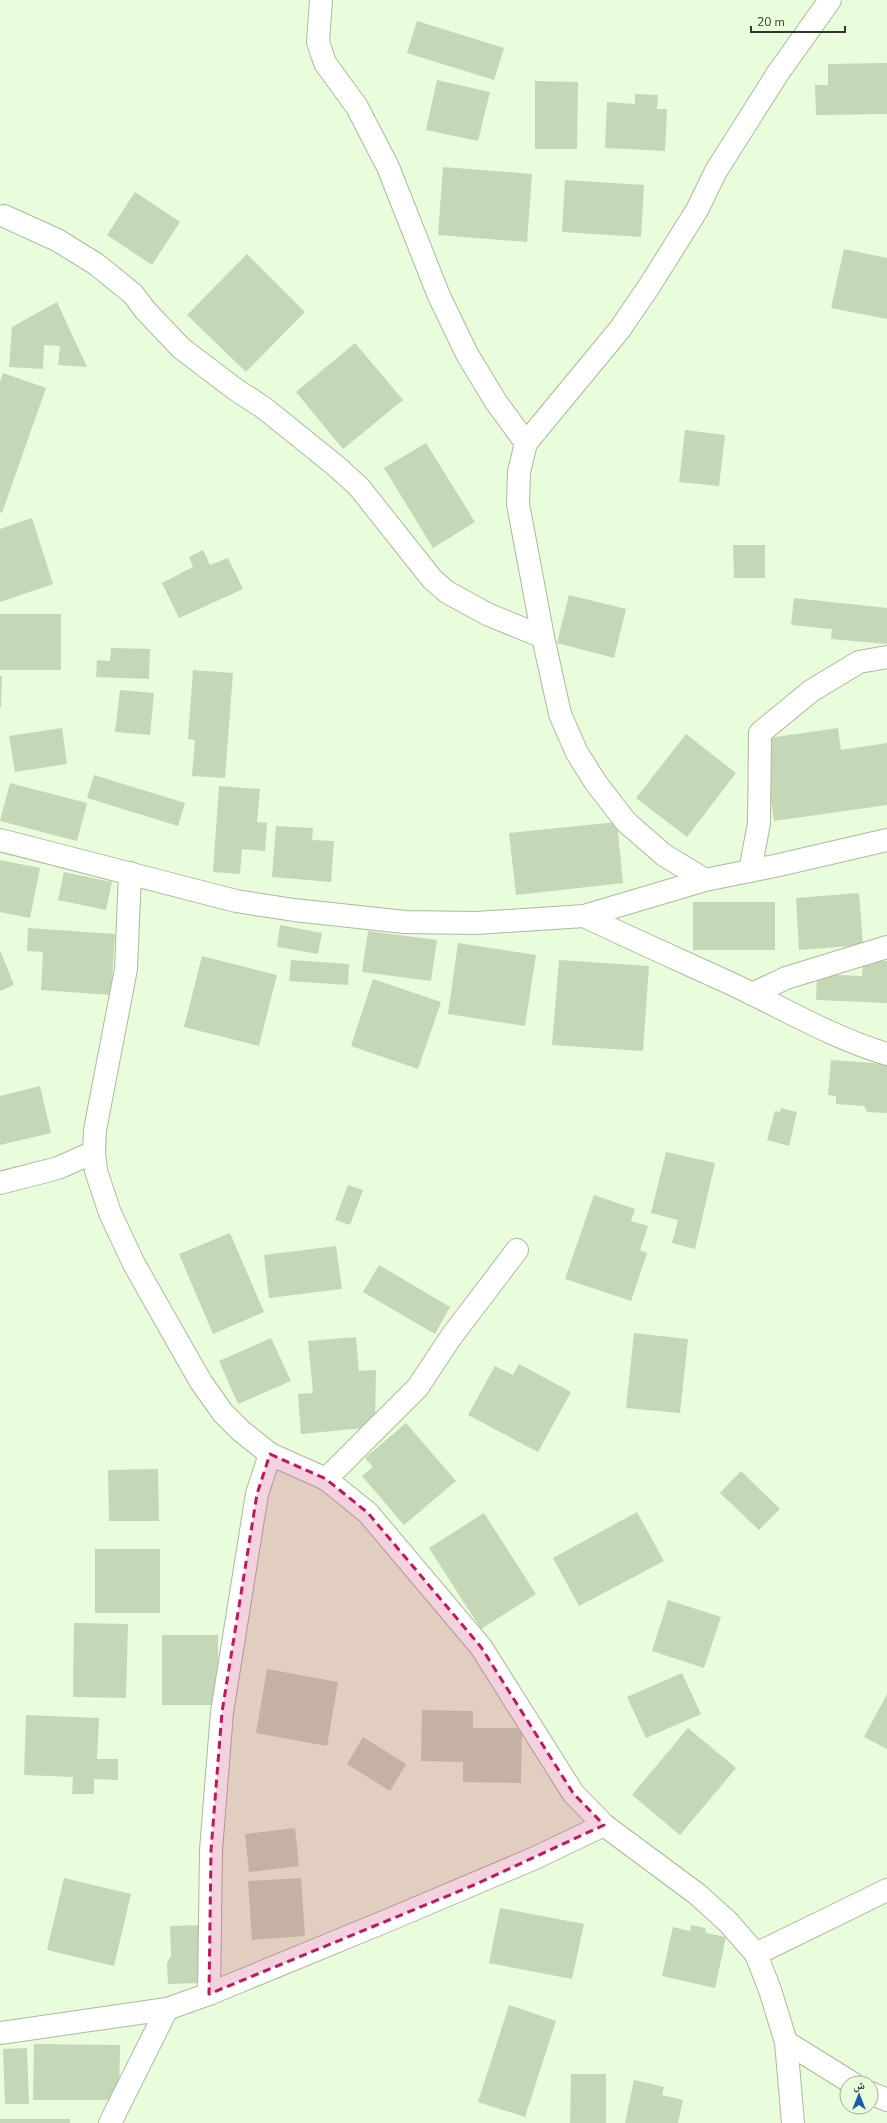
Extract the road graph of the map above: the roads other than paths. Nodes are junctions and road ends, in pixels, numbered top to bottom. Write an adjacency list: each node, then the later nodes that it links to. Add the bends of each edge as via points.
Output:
1 (321, 0): 4 (street, via 318,42 325,63 357,106 388,167 439,296 467,354 496,402)
2 (830, 0): 4 (street, via 778,73 716,171 697,210 620,329)
3 (4, 216): 5 (street, via 57,240 116,279 133,294 181,348 264,408 359,487 432,579 447,592 487,614)
4 (526, 443): 5 (street, via 519,472 518,504)
5 (543, 637): 11 (street, via 560,714 577,753 596,782 632,826 664,855)
6 (887, 657): 9 (street, via 859,662 852,666 811,691 760,732 759,823)
7 (0, 840): 10 (street)
8 (887, 840): 9 (street)
9 (750, 871): 11 (street)
10 (130, 873): 12 (street, via 236,901 405,922 476,923); 16 (street, via 126,969 95,1130)
11 (705, 880): 12 (street)
12 (584, 916): 14 (street)
13 (887, 947): 14 (street, via 786,978)
14 (752, 994): 15 (street, via 863,1047)
15 (887, 1054)
16 (94, 1152): 17 (street, via 58,1168); 19 (street, via 96,1171 110,1213 134,1264 181,1347 222,1413 241,1432)
17 (0, 1183)
18 (517, 1250): 20 (street, via 451,1337 418,1387)
19 (270, 1454): 20 (street); 24 (street, via 257,1494 222,1712 211,1850)
20 (326, 1479): 21 (street, via 368,1513 481,1647 573,1793)
21 (604, 1825): 23 (street, via 697,1894 728,1922); 24 (street, via 474,1885)
22 (887, 1890): 23 (street)
23 (756, 1954): 27 (street)
24 (209, 1994): 25 (street)
25 (167, 2008): 26 (street); 29 (street)
26 (0, 2033)
27 (786, 2042): 28 (street); 30 (street)
28 (839, 2075)
29 (110, 2123)
30 (793, 2123)

